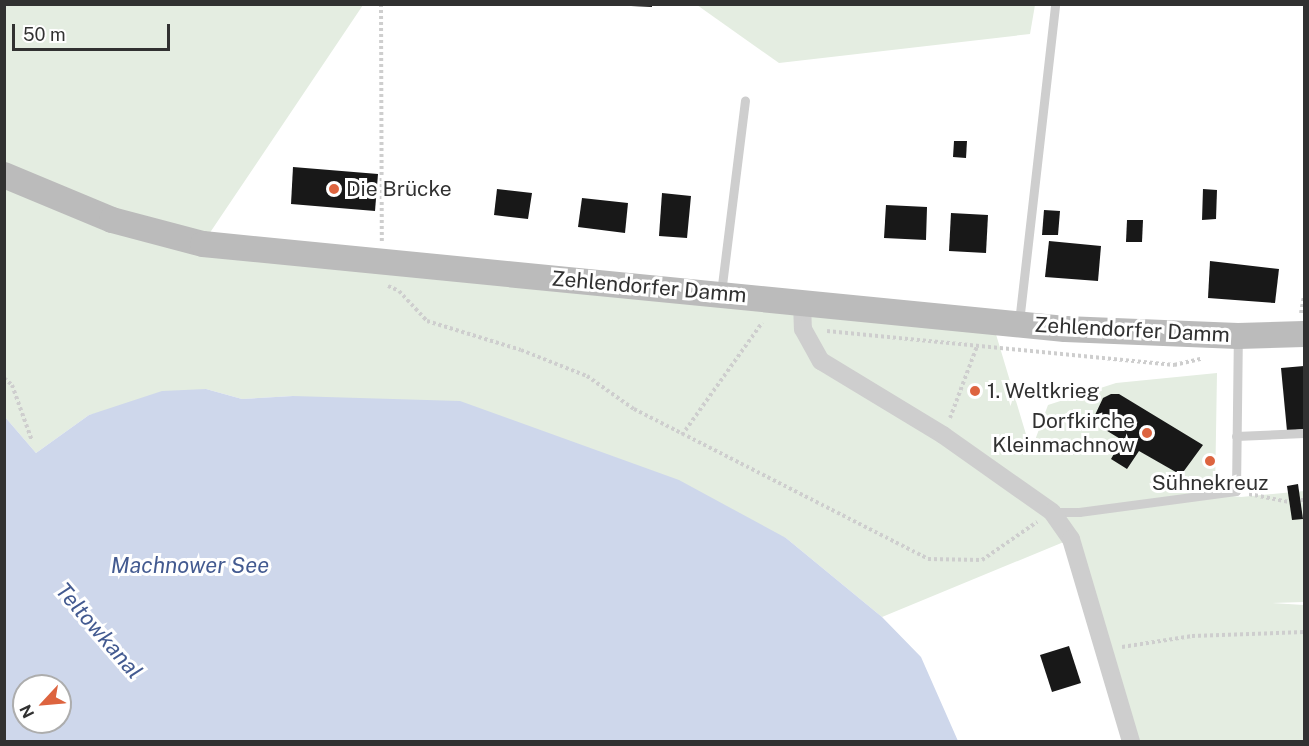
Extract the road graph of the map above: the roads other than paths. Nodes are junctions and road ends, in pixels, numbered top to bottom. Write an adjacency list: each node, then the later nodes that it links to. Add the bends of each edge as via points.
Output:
1 (1055, 4): 6 (lane)
2 (745, 100): 4 (lane)
3 (4, 175): 4 (main road, Zehlendorfer Damm, via 112,220 203,244)
4 (721, 293): 5 (main road, Zehlendorfer Damm)
5 (802, 303): 6 (main road, Zehlendorfer Damm); 11 (street, via 803,329 821,361 943,435)
6 (1018, 324): 8 (main road, Zehlendorfer Damm)
7 (1305, 334): 8 (main road, Zehlendorfer Damm)
8 (1238, 336): 10 (lane)
9 (1305, 433): 10 (lane)
10 (1236, 436): 11 (lane, via 1236,491 1079,512)
11 (1052, 512): 12 (street, via 1071,539)
12 (1131, 741)

